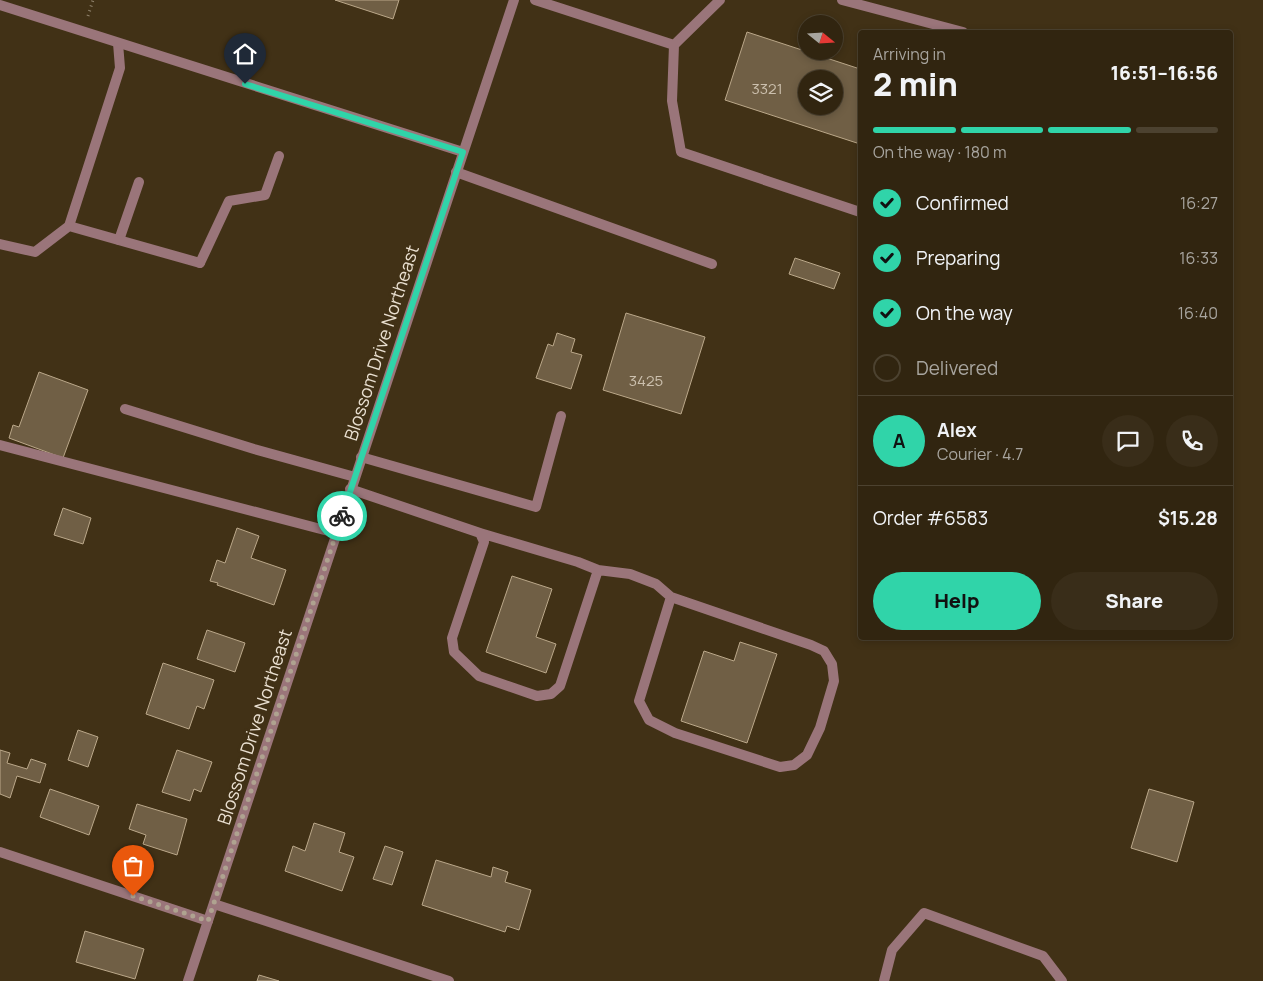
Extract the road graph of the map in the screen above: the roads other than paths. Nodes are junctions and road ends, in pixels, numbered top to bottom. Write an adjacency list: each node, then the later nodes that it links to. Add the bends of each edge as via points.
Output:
1 (514, 0): 9 (street, Blossom Drive Northeast)
2 (535, 0): 8 (street)
3 (720, 0): 8 (street)
4 (842, 0): 6 (street)
5 (0, 5): 7 (street)
6 (956, 30)
7 (118, 43): 9 (street); 14 (street, via 120,68)
8 (674, 45): 13 (street, via 672,101 681,152)
9 (463, 152): 11 (street, Blossom Drive Northeast)
10 (280, 156): 15 (street, via 265,195 229,202 200,263)
11 (456, 172): 17 (street); 21 (street, Blossom Drive Northeast)
12 (139, 182): 15 (street)
13 (858, 211)
14 (69, 226): 15 (street); 16 (street, via 34,252)
15 (119, 240)
16 (0, 244)
17 (712, 264)
18 (125, 409): 22 (street)
19 (561, 416): 21 (street, via 536,507)
20 (0, 445): 24 (street)
21 (361, 457): 22 (street, Blossom Drive Northeast)
22 (354, 478): 23 (street, Blossom Drive Northeast)
23 (350, 489): 24 (street, Blossom Drive Northeast); 25 (street)
24 (336, 533): 29 (street, Blossom Drive Northeast)
25 (480, 533): 26 (street); 26 (street, via 484,542 452,638 454,652 479,676 537,696 551,694 560,686)
26 (598, 570): 27 (street, via 630,574 656,584)
27 (671, 598): 27 (street, via 639,701 649,720 675,733 780,767 794,765 807,755 820,728 834,681 832,664 824,651)
28 (0, 854): 30 (street)
29 (214, 904): 30 (street, Blossom Drive Northeast); 32 (street)
30 (208, 921): 31 (street, Blossom Drive Northeast)
31 (188, 981)
32 (449, 981)
33 (884, 981): 34 (street, via 892,950 924,914 1043,956)
34 (1062, 981)

